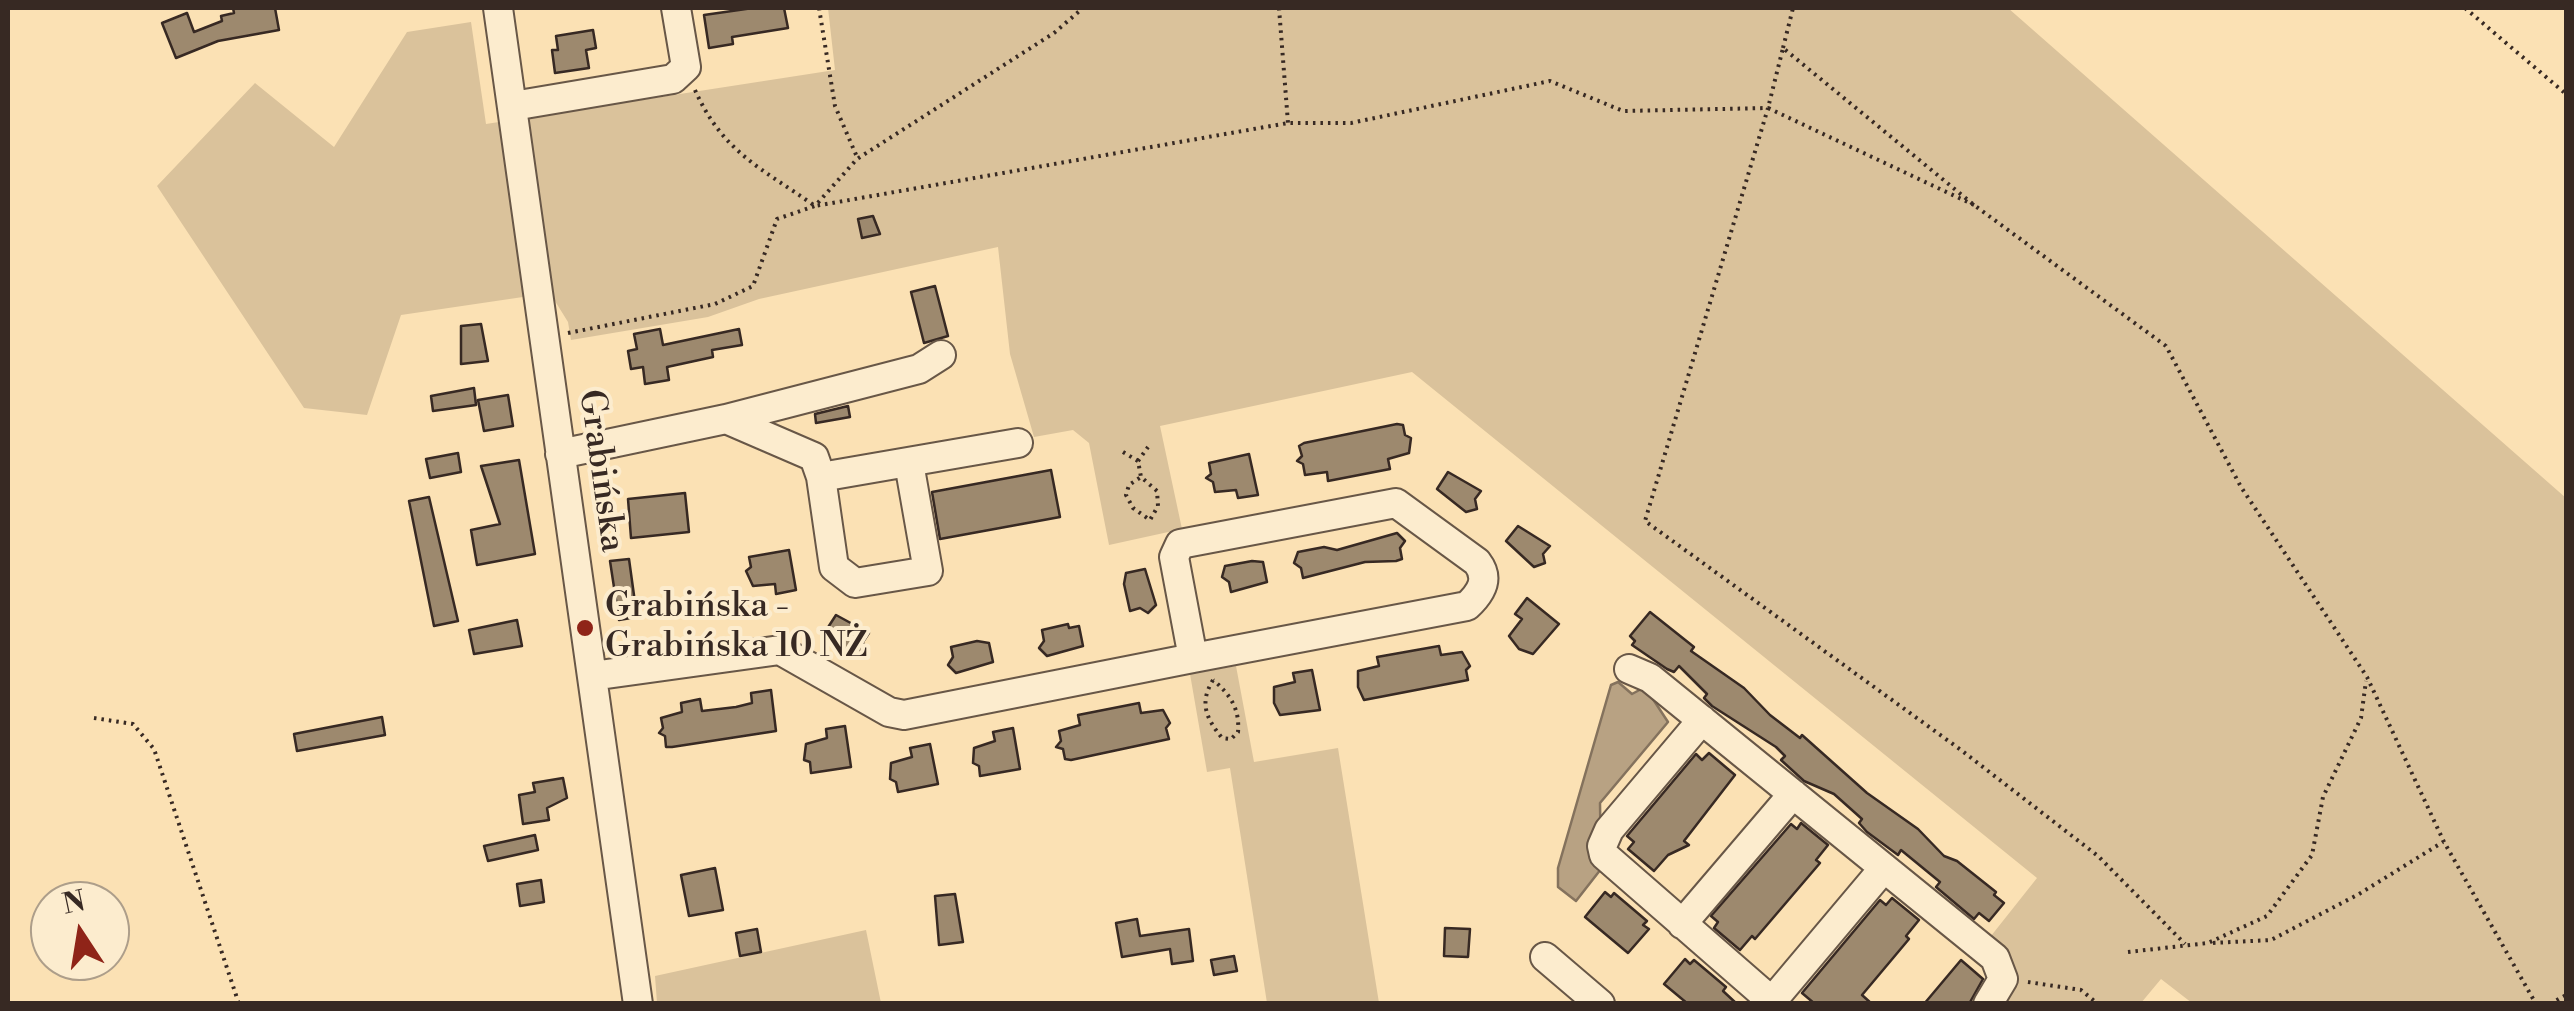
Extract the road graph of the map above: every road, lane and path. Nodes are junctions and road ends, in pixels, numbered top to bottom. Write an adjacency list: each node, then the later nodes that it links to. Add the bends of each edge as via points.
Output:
1 (498, 8): 11 (street, Grabińska)
2 (676, 8): 9 (street)
3 (819, 8): 14 (path, via 835,106)
4 (1083, 8): 14 (path)
5 (1278, 8): 13 (path)
6 (1793, 8): 8 (path)
7 (2465, 8): 10 (path)
8 (1782, 48): 12 (path); 15 (path)
9 (686, 67): 11 (street, via 661,83); 16 (path, via 728,143)
10 (2566, 94)
11 (513, 106): 17 (street, Grabińska)
12 (1768, 108): 13 (path, via 1624,112 1550,80 1351,123); 15 (path); 40 (path, via 1645,521 2083,844)
13 (1288, 123): 16 (path)
14 (858, 160): 16 (path)
15 (1974, 205): 31 (path, via 2166,346 2241,487)
16 (814, 206): 17 (path, via 777,218 753,286 715,304)
17 (544, 338): 23 (street, Grabińska)
18 (941, 355): 19 (street, via 920,369)
19 (726, 419): 23 (street); 26 (street, via 814,458)
20 (1018, 443): 25 (street)
21 (1148, 447): 24 (path)
22 (1123, 452): 24 (path)
23 (560, 454): 30 (street, Grabińska)
24 (1138, 461): 27 (path)
25 (910, 463): 26 (street); 26 (street, via 928,571 856,583 834,566)
26 (821, 477)
27 (1142, 477): 27 (path, via 1158,494 1150,520 1127,498 1129,485)
28 (1202, 665): 28 (street, via 1174,557 1180,544 1396,502 1483,572 1482,588 1466,606); 30 (street, via 904,715 780,650); 32 (path)
29 (1629, 669): 34 (street)
30 (592, 676): 48 (street, Grabińska)
31 (2367, 677): 36 (path); 39 (path, via 2361,718 2323,798 2312,855 2266,916)
32 (1213, 680): 32 (path, via 1206,710 1222,738 1231,739 1238,732 1237,713)
33 (94, 718): 47 (path, via 133,724 154,749)
34 (1702, 720): 35 (street); 38 (street, via 1602,846 1610,863)
35 (1792, 794): 37 (street); 38 (street)
36 (2444, 842): 39 (path, via 2270,940); 51 (path)
37 (1884, 868): 46 (street); 49 (street, via 1996,958 2003,979)
38 (1682, 924): 46 (street)
39 (2208, 943): 40 (path)
40 (2186, 944): 41 (path)
41 (2128, 952)
42 (1546, 957): 45 (street)
43 (2026, 982): 50 (path, via 2081,990)
44 (2566, 994): 52 (path)
45 (1596, 1002)
46 (1774, 1002)
47 (239, 1004)
48 (638, 1004)
49 (1988, 1004)
50 (2098, 1004)
51 (2536, 1004)
52 (2550, 1004)

